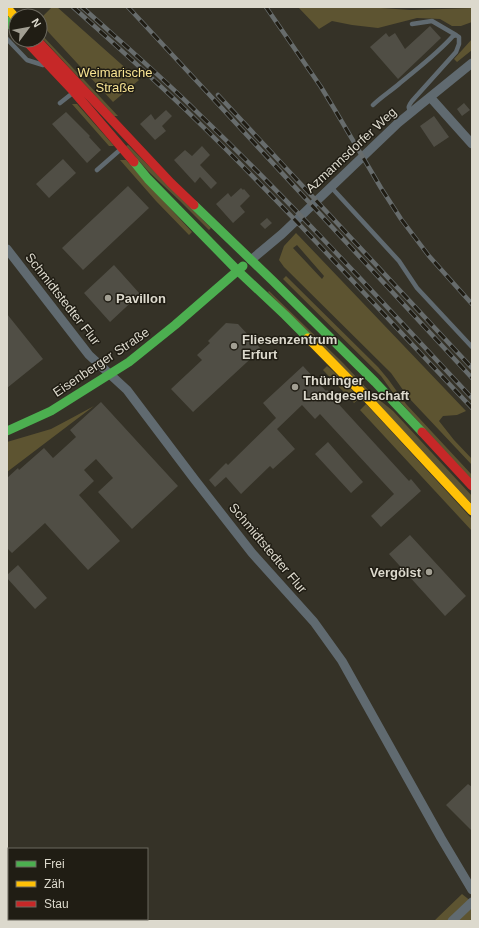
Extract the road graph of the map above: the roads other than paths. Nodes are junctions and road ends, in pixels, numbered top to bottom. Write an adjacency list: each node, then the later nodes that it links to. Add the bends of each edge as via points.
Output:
1 (412, 24): 2 (lane, via 432,21)
2 (456, 35): 11 (lane); 12 (lane, via 459,37 459,44 456,52 412,101 409,109)
3 (7, 38): 7 (lane, via 27,60)
4 (32, 48): 7 (main road)
5 (44, 48): 18 (main road, via 171,183)
6 (472, 63): 9 (street, Azmannsdorfer Weg)
7 (49, 66): 8 (main road)
8 (74, 92): 10 (lane); 14 (main road)
9 (430, 97): 12 (street, Azmannsdorfer Weg); 13 (street)
10 (60, 104)
11 (373, 105)
12 (412, 112): 16 (street, Azmannsdorfer Weg)
13 (472, 144)
14 (122, 148): 15 (lane); 19 (main road, via 148,179)
15 (97, 170)
16 (331, 187): 18 (street, Azmannsdorfer Weg); 20 (lane, via 399,261 417,288)
17 (7, 249): 21 (street, Schmidtstedter Flur, via 89,355)
18 (251, 260): 19 (main road, Eisenberger Straße); 23 (main road, via 375,382)
19 (237, 270): 21 (main road, Eisenberger Straße, via 161,336); 24 (main road, via 361,392)
20 (472, 347)
21 (110, 374): 22 (main road, Eisenberger Straße, via 51,411); 25 (street, Schmidtstedter Flur, via 127,390 252,553 314,622 342,661 440,838)
22 (7, 431)
23 (472, 486)
24 (472, 511)
25 (472, 890)
26 (472, 902): 27 (street)
27 (452, 921)

